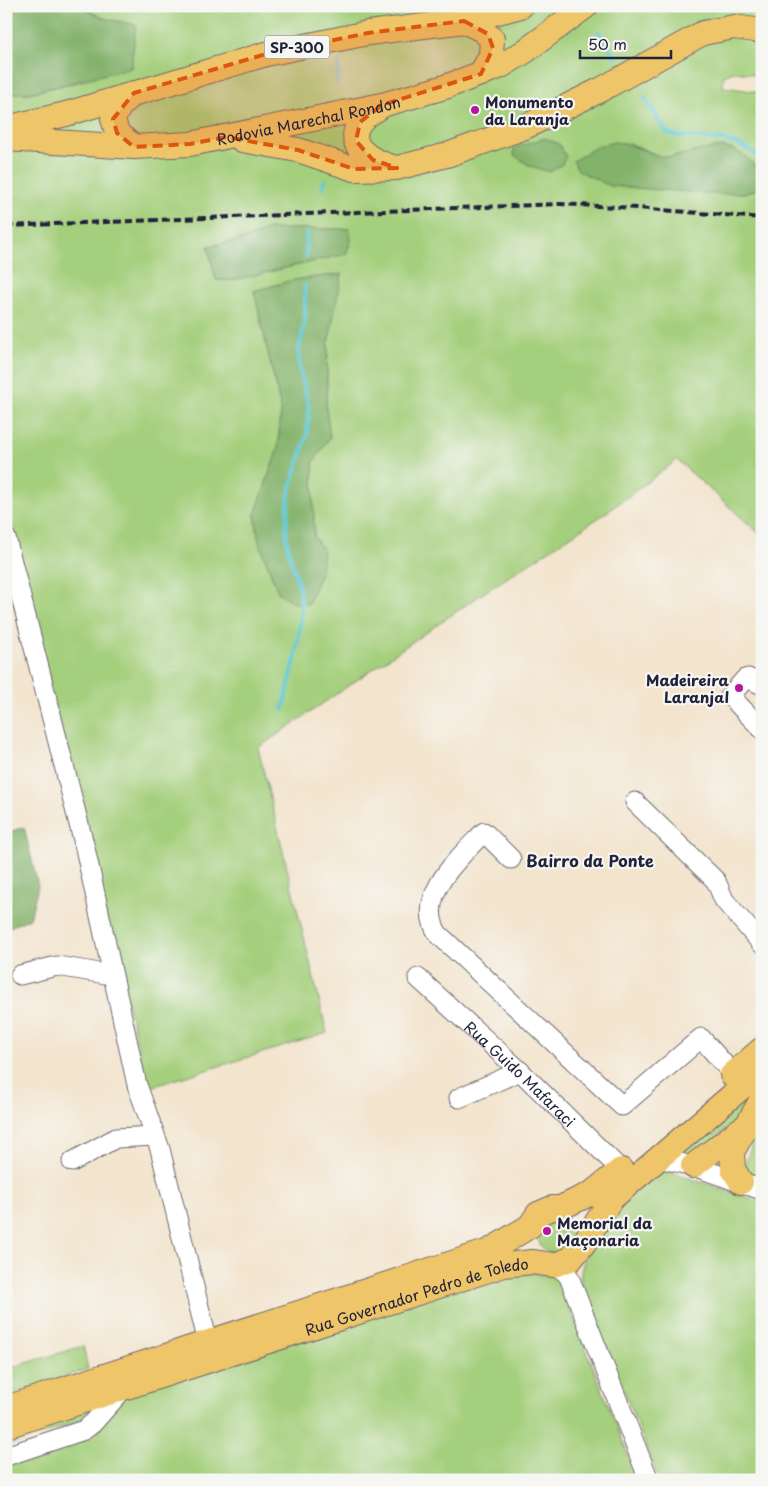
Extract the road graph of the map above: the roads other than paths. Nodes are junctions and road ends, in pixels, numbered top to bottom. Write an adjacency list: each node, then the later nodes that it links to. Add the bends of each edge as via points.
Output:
1 (521, 6): 3 (main road, SP-300)
2 (586, 6): 5 (main road, Rodovia Marechal Rondon, via 524,52)
3 (464, 21): 5 (main road, via 482,30 492,40 491,55); 6 (main road, SP-300, via 368,33 294,48 238,61)
4 (762, 31): 12 (main road, via 734,27 703,33 525,127 447,155)
5 (481, 74): 7 (main road, Rodovia Marechal Rondon)
6 (134, 93): 8 (main road, SP-300); 11 (main road, via 113,118 117,133)
7 (382, 105): 9 (main road, Rodovia Marechal Rondon); 12 (main road, via 360,122 356,141 364,155)
8 (6, 128)
9 (226, 137): 11 (main road, Rodovia Marechal Rondon, via 190,144); 12 (main road, via 298,150 354,169)
10 (6, 139): 11 (main road, Rodovia Marechal Rondon)
11 (134, 148)
12 (397, 168)
13 (6, 538): 19 (street, via 85,848)
14 (762, 685): 15 (street, via 745,679 730,696)
15 (762, 729)
16 (635, 802): 18 (street, via 716,881 724,900)
17 (511, 859): 25 (street, via 484,832 447,870 435,896 432,917 438,934 622,1106 701,1038)
18 (762, 944)
19 (112, 974): 20 (street, via 57,966); 29 (street, via 137,1085)
20 (20, 975)
21 (418, 978): 24 (street, Rua Guido Mafaraci)
22 (762, 1049): 25 (main road, Rua Governador Pedro de Toledo)
23 (762, 1070): 30 (main road)
24 (520, 1071): 26 (street); 33 (street, Rua Guido Mafaraci)
25 (733, 1074): 33 (main road, Rua Governador Pedro de Toledo)
26 (459, 1098)
27 (762, 1100): 28 (main road)
28 (747, 1124): 32 (main road); 34 (main road, via 732,1156 733,1169)
29 (156, 1136): 31 (street, via 116,1138); 38 (street)
30 (658, 1158): 32 (street); 37 (main road, via 611,1199)
31 (72, 1162)
32 (693, 1166): 34 (street)
33 (621, 1170): 35 (main road, Rua Governador Pedro de Toledo, via 599,1189)
34 (751, 1186)
35 (560, 1208): 36 (main road, Rua Governador Pedro de Toledo, via 538,1214); 37 (main road, via 579,1218 585,1233)
36 (530, 1226): 37 (main road, via 528,1237 536,1257); 38 (main road, Rua Governador Pedro de Toledo, via 489,1251)
37 (566, 1261): 39 (main road, Rua Governador Pedro de Toledo, via 504,1265); 43 (street)
38 (208, 1343): 40 (main road, Rua Governador Pedro de Toledo)
39 (126, 1387): 41 (main road, Rua Governador Pedro de Toledo); 42 (street, via 84,1430)
40 (6, 1408)
41 (6, 1426)
42 (6, 1456)
43 (649, 1480)

